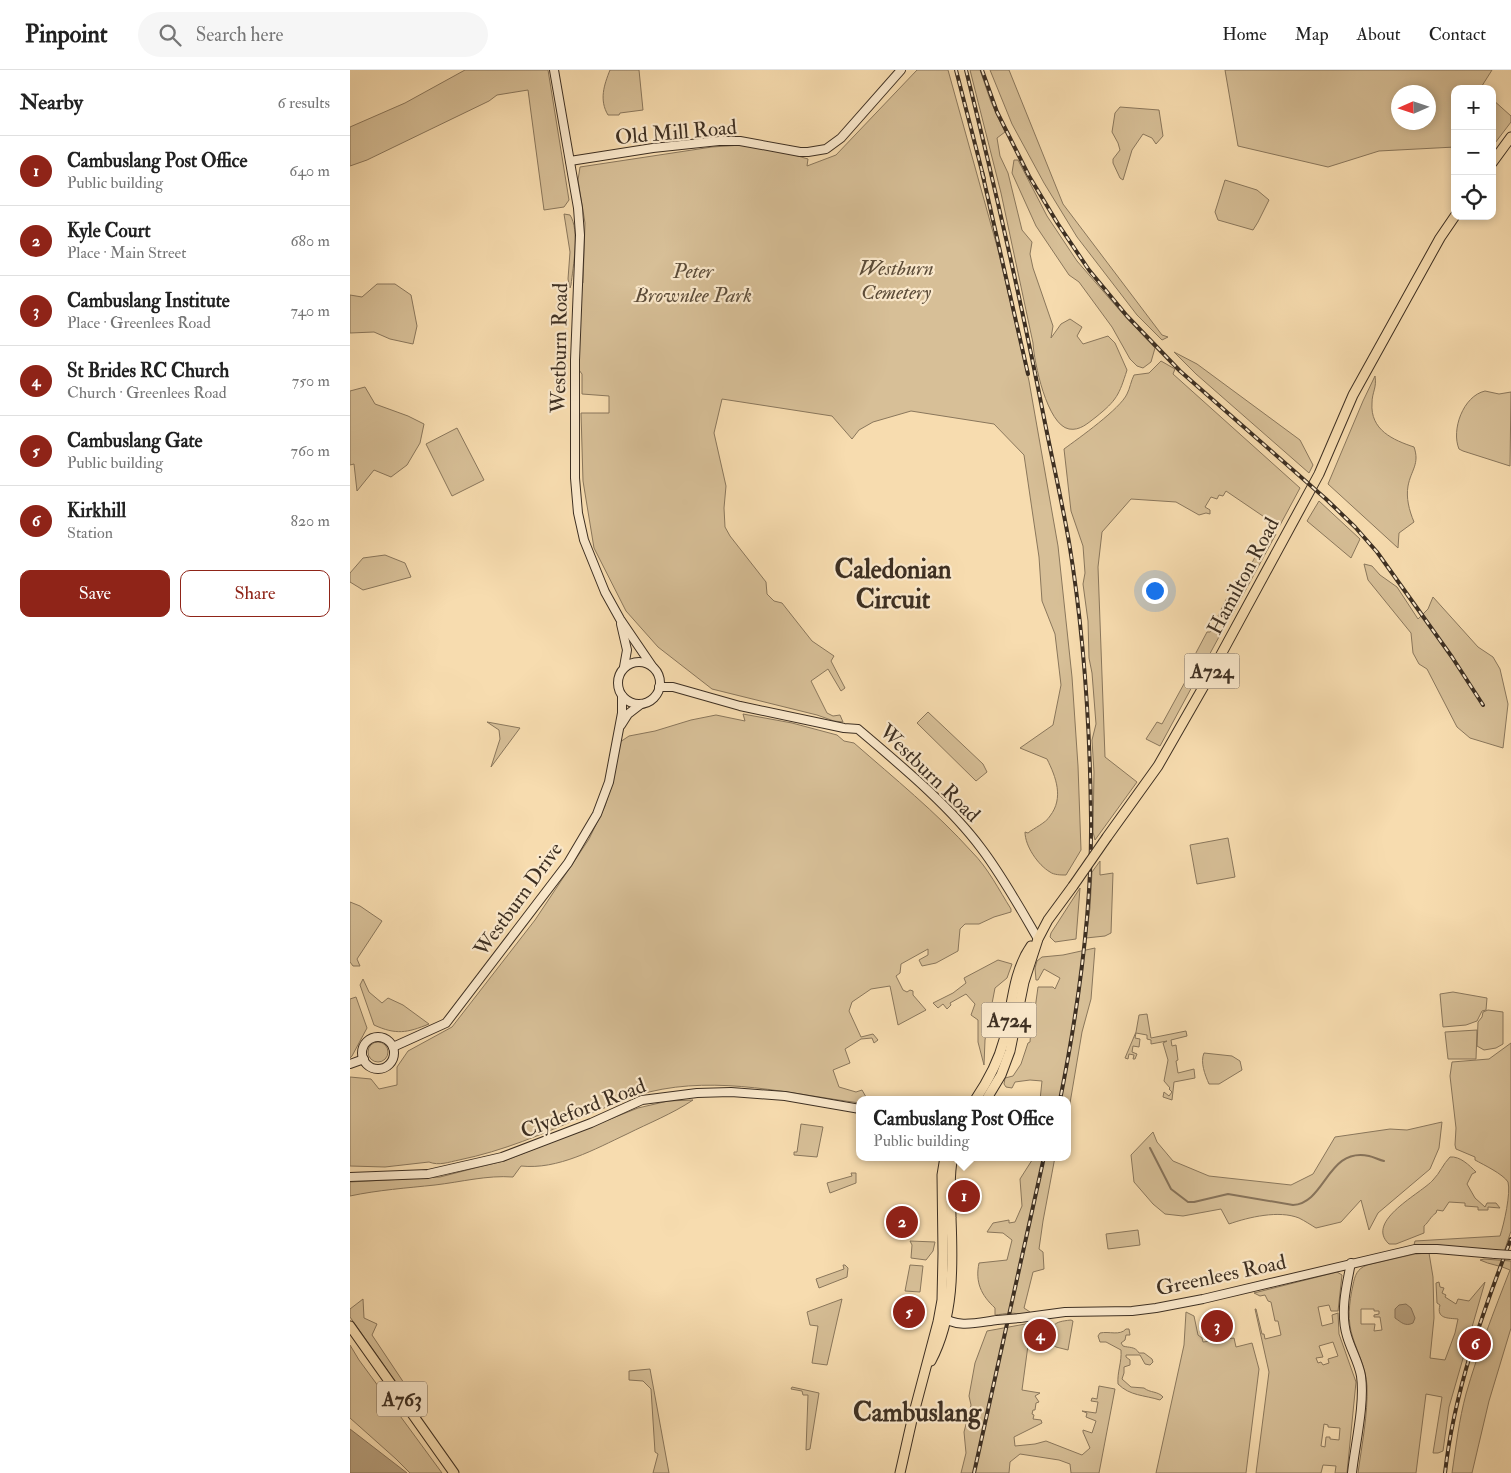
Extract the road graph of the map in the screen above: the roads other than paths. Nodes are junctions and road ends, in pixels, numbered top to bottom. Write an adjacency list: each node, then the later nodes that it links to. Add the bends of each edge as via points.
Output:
1 (554, 70): 5 (street, Westburn Road)
2 (901, 70): 5 (street, Old Mill Road, via 841,138 826,149 792,151 740,141 719,141)
3 (1511, 137): 4 (main road)
4 (1496, 158)
5 (570, 161): 7 (street, Westburn Road, via 580,235 575,360 578,513 593,565)
6 (1452, 220): 14 (main road, Hamilton Road / A724, bridge, via 1353,395 1319,474 1158,766 1048,920)
7 (620, 619): 8 (street, Westburn Road); 9 (street, Westburn Road, via 627,650)
8 (652, 666): 9 (street, via 636,662); 10 (street, Westburn Road)
9 (624, 668): 11 (street, Westburn Road, via 618,679)
10 (660, 686): 12 (street, via 653,698); 14 (street, Westburn Road, via 740,706 858,729 966,829 1006,883)
11 (622, 696): 12 (street); 13 (street, Westburn Drive)
12 (641, 704): 13 (street, Westburn Drive, via 628,714)
13 (617, 731): 15 (street, Westburn Drive, via 608,782 597,814 568,863 446,1023)
14 (1038, 939): 18 (main road, Hamilton Road / A724, via 1021,967 997,1062); 19 (main road, Hamilton Road / A724, via 1024,982 1010,1051)
15 (393, 1047): 16 (street, via 392,1060 385,1067 375,1068); 16 (street, via 387,1039 372,1038 364,1045)
16 (364, 1059): 17 (street)
17 (350, 1064)
18 (978, 1096)
19 (988, 1096)
20 (856, 1108): 23 (street, Clydeford Road, via 785,1096 731,1092 642,1100 502,1157 428,1174)
21 (944, 1161): 26 (main road)
22 (952, 1161): 26 (main road, via 951,1282)
23 (350, 1177)
24 (1511, 1255): 25 (street, Greenlees Road, bridge, via 1415,1248)
25 (1351, 1263): 26 (street, Greenlees Road, bridge, via 1156,1308 1064,1312 963,1324); 30 (street, via 1343,1309 1346,1335 1361,1383)
26 (943, 1317): 29 (main road, via 924,1375)
27 (350, 1326): 28 (main road, A763)
28 (454, 1473)
29 (900, 1473)
30 (1352, 1473)

